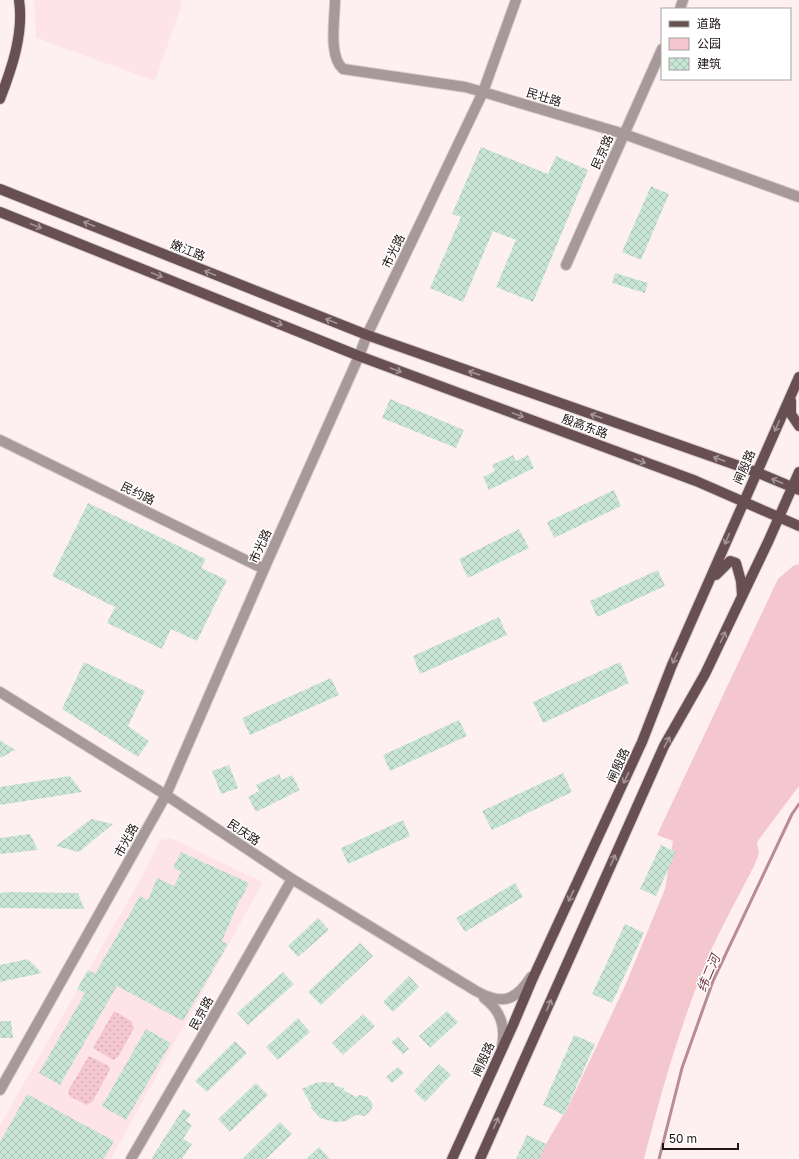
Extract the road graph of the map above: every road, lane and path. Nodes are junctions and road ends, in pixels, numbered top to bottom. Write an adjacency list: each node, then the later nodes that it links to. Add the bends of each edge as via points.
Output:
1 (19, 0): 6 (main road, via 20,29 10,73)
2 (335, 0): 5 (street, 民壮路, via 334,54 338,65 343,69 465,87)
3 (516, 0): 5 (street, 市光路)
4 (661, 51): 7 (street, 民京路)
5 (483, 92): 7 (street, 民壮路); 12 (street, 市光路)
6 (0, 99)
7 (624, 134): 9 (street, 民壮路); 11 (street, 民京路)
8 (0, 189): 12 (main road, 嫩江路, one-way to 8)
9 (799, 197)
10 (0, 212): 13 (main road, one-way to 13)
11 (566, 265)
12 (367, 335): 13 (street, 市光路); 18 (main road, 殷高东路, one-way to 12)
13 (359, 356): 21 (main road, 殷高东路, one-way to 21, via 696,481); 24 (street, 市光路)
14 (799, 377): 15 (main road, 闸殷路)
15 (791, 395): 16 (main road, via 791,414); 18 (main road, 闸殷路, one-way to 18)
16 (799, 426)
17 (0, 440): 24 (street, 民约路)
18 (756, 472): 20 (main road, 殷高东路, one-way to 18); 21 (main road, 闸殷路)
19 (799, 472): 20 (main road)
20 (796, 489): 22 (main road)
21 (742, 503): 22 (main road, 殷高东路); 25 (main road, 闸殷路, one-way to 25)
22 (779, 519): 23 (main road, 殷高东路); 26 (main road)
23 (799, 526)
24 (264, 569): 28 (street, 市光路)
25 (705, 592): 26 (main road, via 720,569 733,561 740,573); 30 (main road, 闸殷路, one-way to 30, via 672,665 642,742)
26 (742, 597): 36 (main road, one-way to 26, via 664,746 705,674)
27 (0, 692): 28 (street, 民庆路)
28 (166, 795): 29 (street, 民庆路); 33 (street, 市光路)
29 (292, 879): 31 (street, 民庆路); 34 (street, 民京路)
30 (540, 964): 31 (street, 民庆路, via 527,985 509,998 498,1000); 32 (main road, 闸殷路)
31 (476, 991): 32 (street, 民庆路, via 500,1016 504,1030)
32 (500, 1052): 35 (main road, 闸殷路)
33 (0, 1090)
34 (130, 1159)
35 (452, 1159)
36 (480, 1159)

